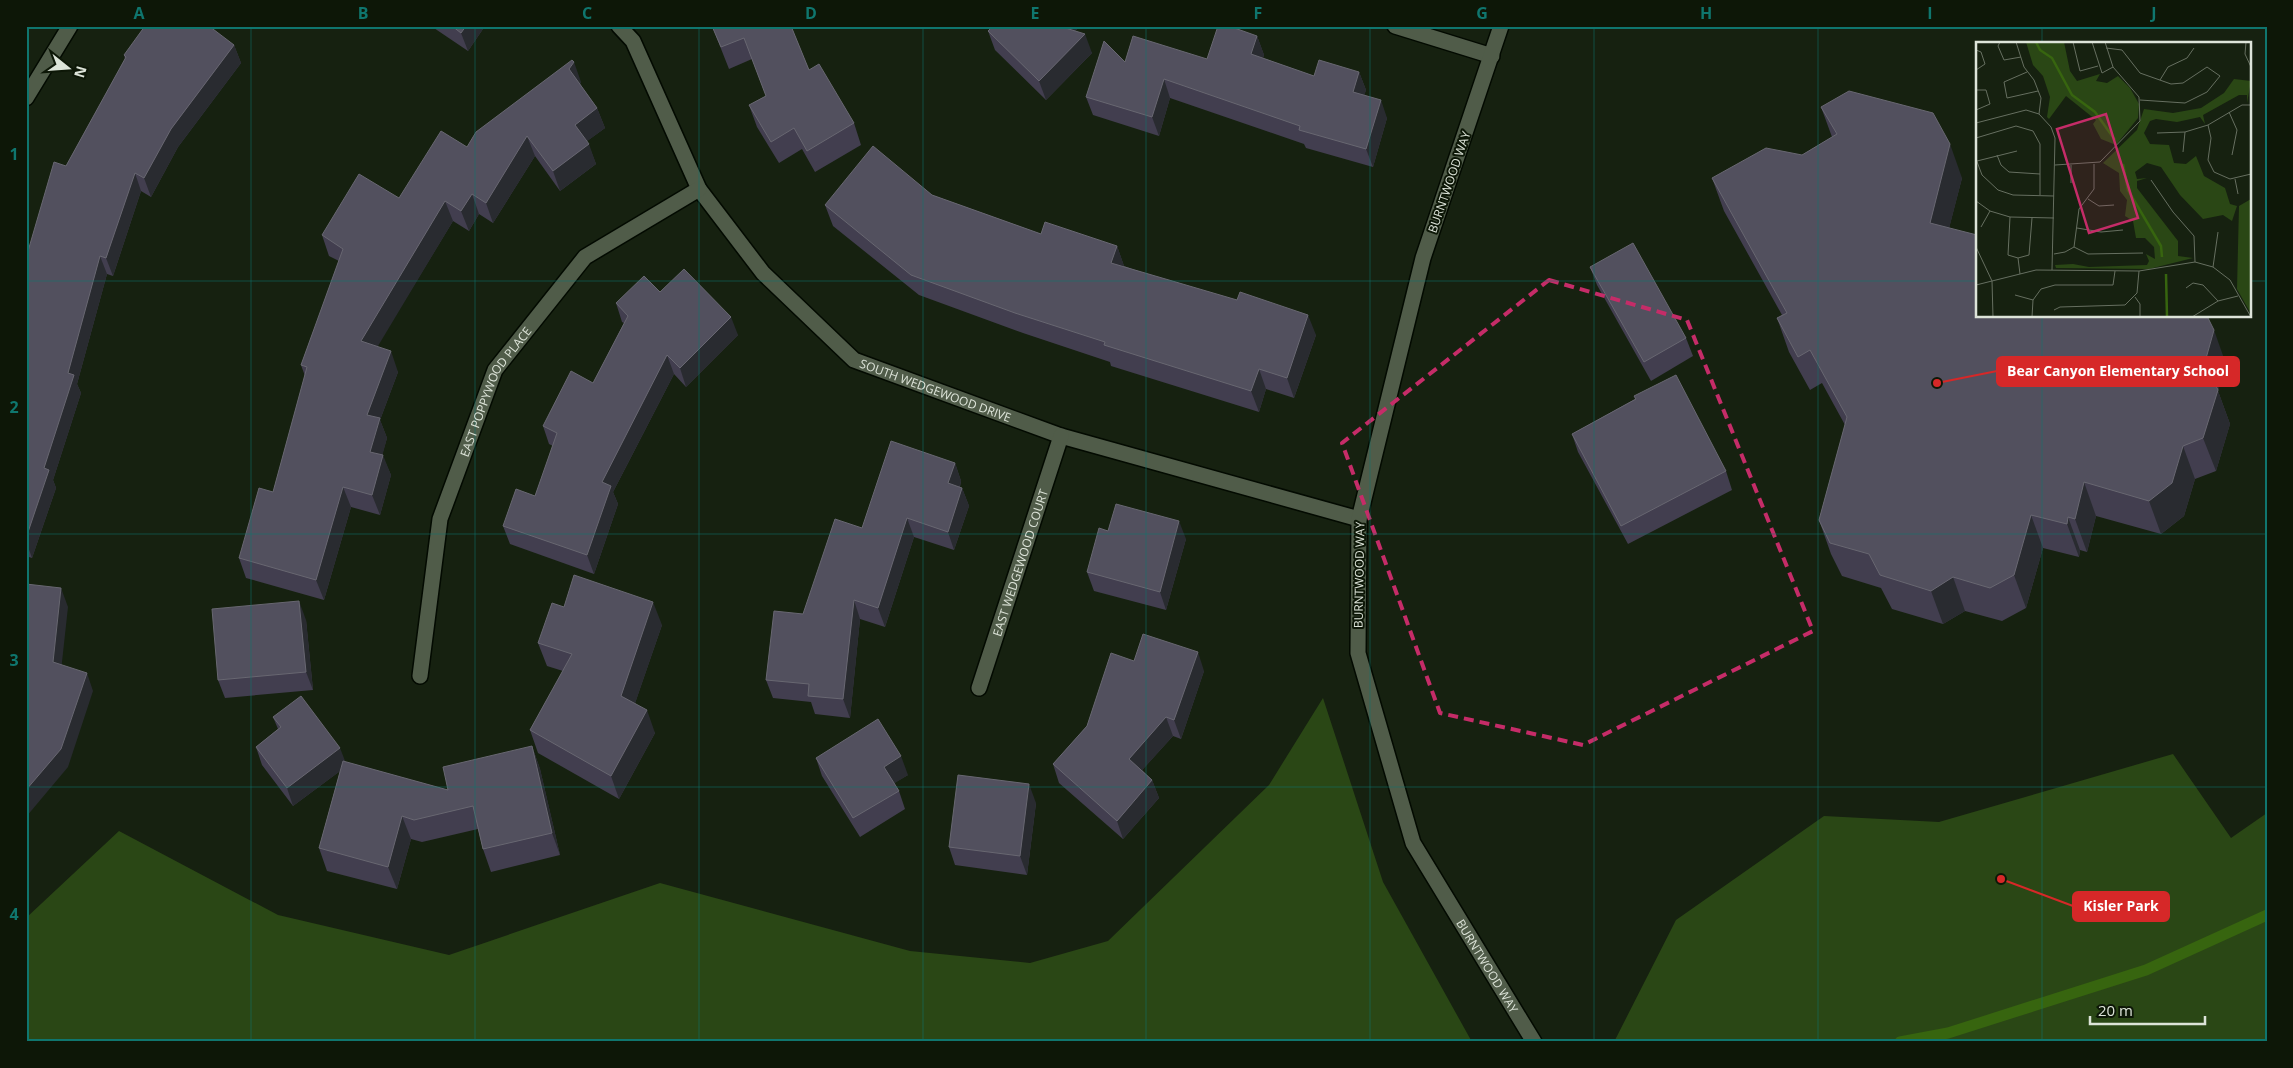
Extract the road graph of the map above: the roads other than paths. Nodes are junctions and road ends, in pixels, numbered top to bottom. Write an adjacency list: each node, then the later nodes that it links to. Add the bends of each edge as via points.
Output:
1 (70, 26): 6 (street)
2 (620, 26): 7 (street, SOUTH WEDGEWOOD DRIVE, via 633,41)
3 (1395, 26): 5 (street)
4 (1501, 26): 5 (street, BURNTWOOD WAY)
5 (1492, 56): 9 (street, BURNTWOOD WAY, via 1423,258)
6 (26, 98)
7 (699, 189): 8 (street, SOUTH WEDGEWOOD DRIVE, via 763,273 854,360); 10 (street, EAST POPPYWOOD PLACE, via 585,256 495,370 440,519)
8 (1061, 436): 9 (street, SOUTH WEDGEWOOD DRIVE); 11 (street, EAST WEDGEWOOD COURT)
9 (1359, 519): 12 (street, BURNTWOOD WAY, via 1358,653 1413,843)
10 (420, 676)
11 (979, 688)
12 (1534, 1042)

